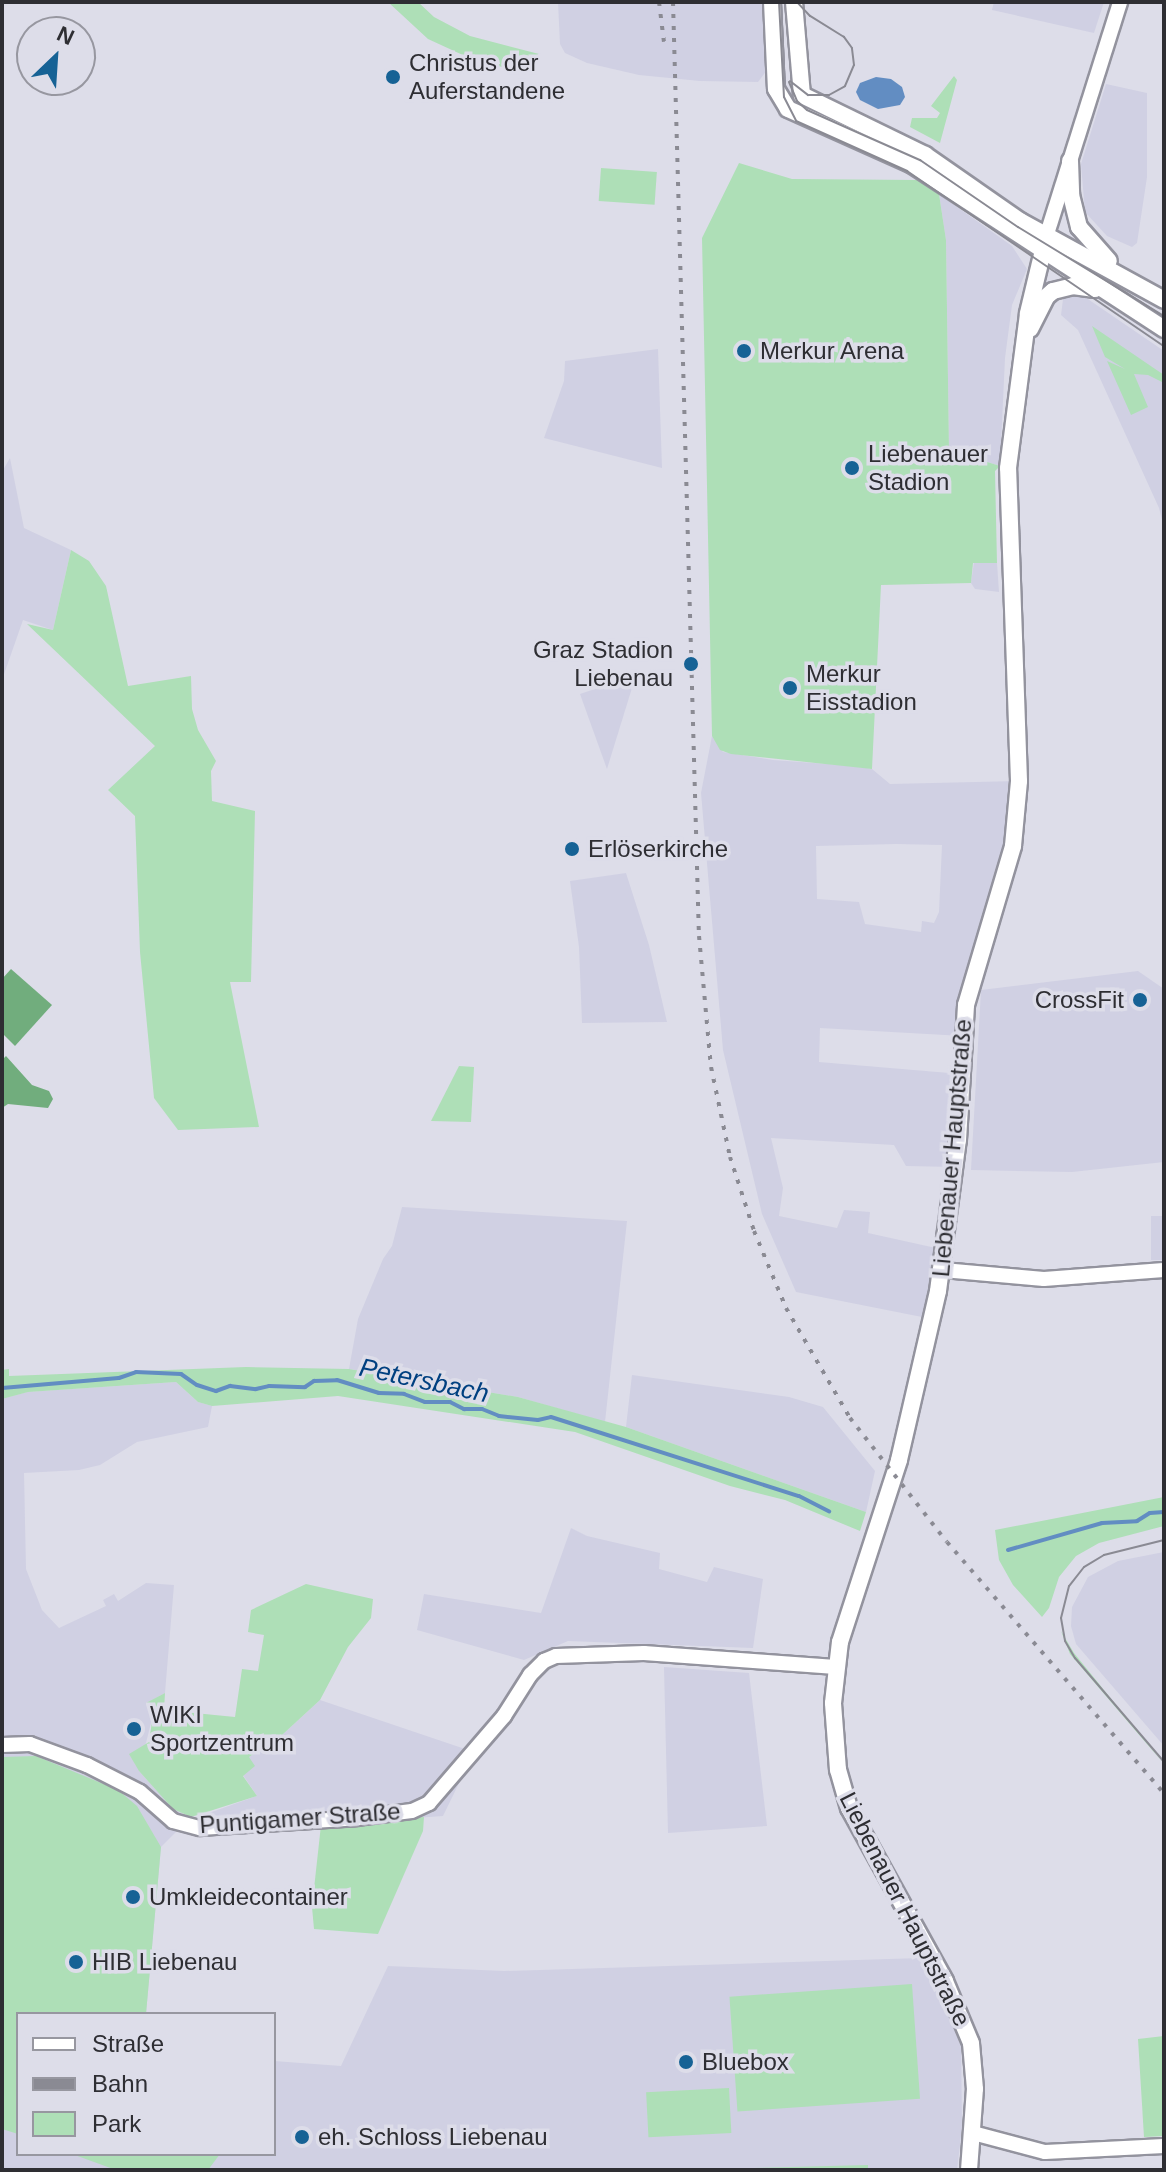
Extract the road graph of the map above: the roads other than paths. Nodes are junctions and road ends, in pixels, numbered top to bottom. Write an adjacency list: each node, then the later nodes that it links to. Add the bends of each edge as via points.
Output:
1 (772, 2): 6 (main road, via 779,97 796,114 911,164)
2 (794, 2): 5 (main road, via 802,95 925,155)
3 (1120, 2): 4 (main road)
4 (1070, 161): 5 (main road); 7 (main road, via 1079,227 1097,251)
5 (1047, 234): 6 (main road, Liebenauer Hauptstraße); 7 (main road)
6 (1041, 251): 8 (main road); 11 (main road, Liebenauer Hauptstraße)
7 (1139, 284): 9 (main road)
8 (1105, 291): 10 (main road); 11 (main road, via 1084,286 1053,291)
9 (1164, 300)
10 (1164, 329)
11 (1028, 334): 12 (main road, Liebenauer Hauptstraße, via 1008,468 1017,814 966,1005)
12 (943, 1270): 13 (main road, via 1044,1279); 14 (main road, Liebenauer Hauptstraße, via 899,1460)
13 (1164, 1270)
14 (835, 1667): 15 (main road, Puntigamer Straße, via 644,1653 556,1656 530,1675 504,1716 429,1803 412,1811 357,1818 200,1828 173,1821 140,1792 87,1765 30,1744); 16 (main road, Liebenauer Hauptstraße, via 838,1770 849,1808 945,1981 971,2043)
15 (2, 1745)
16 (973, 2133): 17 (main road, via 1045,2152); 18 (main road, Liebenauer Hauptstraße)
17 (1164, 2146)
18 (969, 2170)

